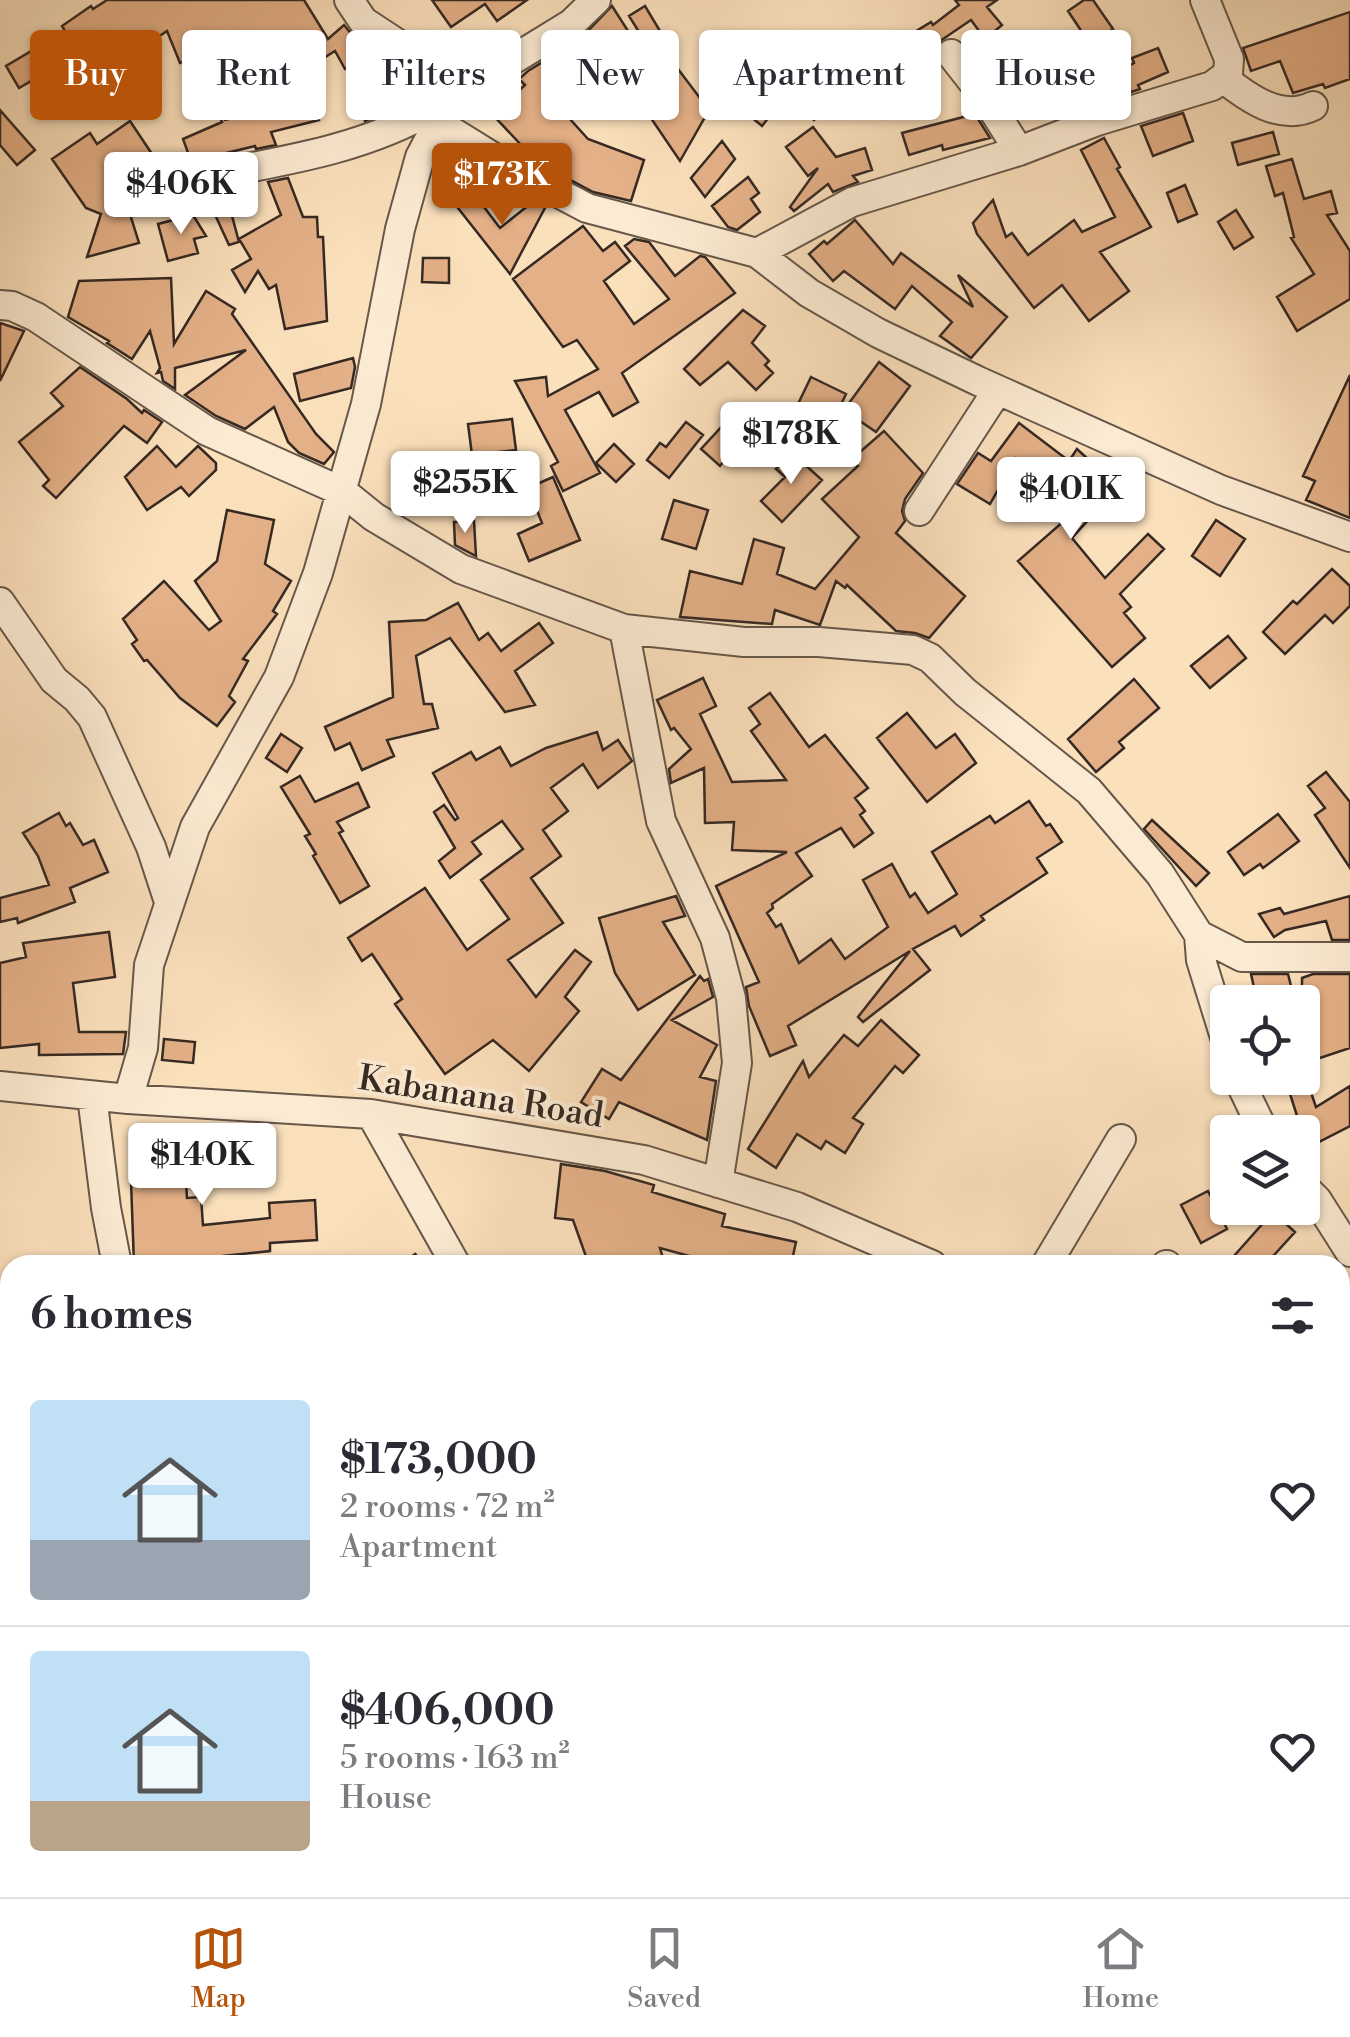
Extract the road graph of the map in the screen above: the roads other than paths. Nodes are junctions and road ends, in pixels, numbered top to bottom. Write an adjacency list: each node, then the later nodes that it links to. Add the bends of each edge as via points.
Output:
1 (348, 0): 4 (street)
2 (596, 0): 6 (street)
3 (1205, 0): 7 (street, via 1228,59)
4 (378, 30)
5 (951, 54): 12 (street)
6 (521, 58)
7 (1223, 78): 8 (street, via 1266,106 1300,112); 12 (street)
8 (1313, 106)
9 (423, 120): 13 (street, via 320,154)
10 (434, 120): 17 (street, via 400,229)
11 (442, 120): 14 (street, via 509,167 588,208)
12 (1020, 151): 14 (street, via 852,202)
13 (205, 176)
14 (756, 253): 16 (street, via 878,333)
15 (0, 305): 17 (street, via 36,317 206,430)
16 (997, 390): 18 (street); 19 (street, via 1221,490)
17 (343, 492): 21 (street, via 461,569); 22 (street, via 279,677 196,827)
18 (919, 512)
19 (1350, 537)
20 (0, 602): 22 (street, via 54,680 92,717)
21 (624, 629): 23 (street, via 913,650 930,658 1090,791 1160,874); 31 (street, via 660,821 715,938 730,998 738,1064)
22 (169, 902): 28 (street, via 148,965 143,1048)
23 (1199, 935): 24 (street, via 1242,957); 25 (street)
24 (1350, 956)
25 (1210, 989)
26 (0, 1086): 27 (street, Kabanana Road)
27 (92, 1096): 28 (street, Kabanana Road); 34 (street)
28 (128, 1099): 29 (street, Kabanana Road)
29 (371, 1114): 31 (street, Kabanana Road, via 644,1160); 35 (street)
30 (1120, 1139): 37 (street)
31 (718, 1184): 36 (street, Kabanana Road, via 797,1207)
32 (1320, 1203): 33 (street)
33 (1350, 1252)
34 (115, 1255)
35 (450, 1255)
36 (909, 1255)
37 (1052, 1255)

